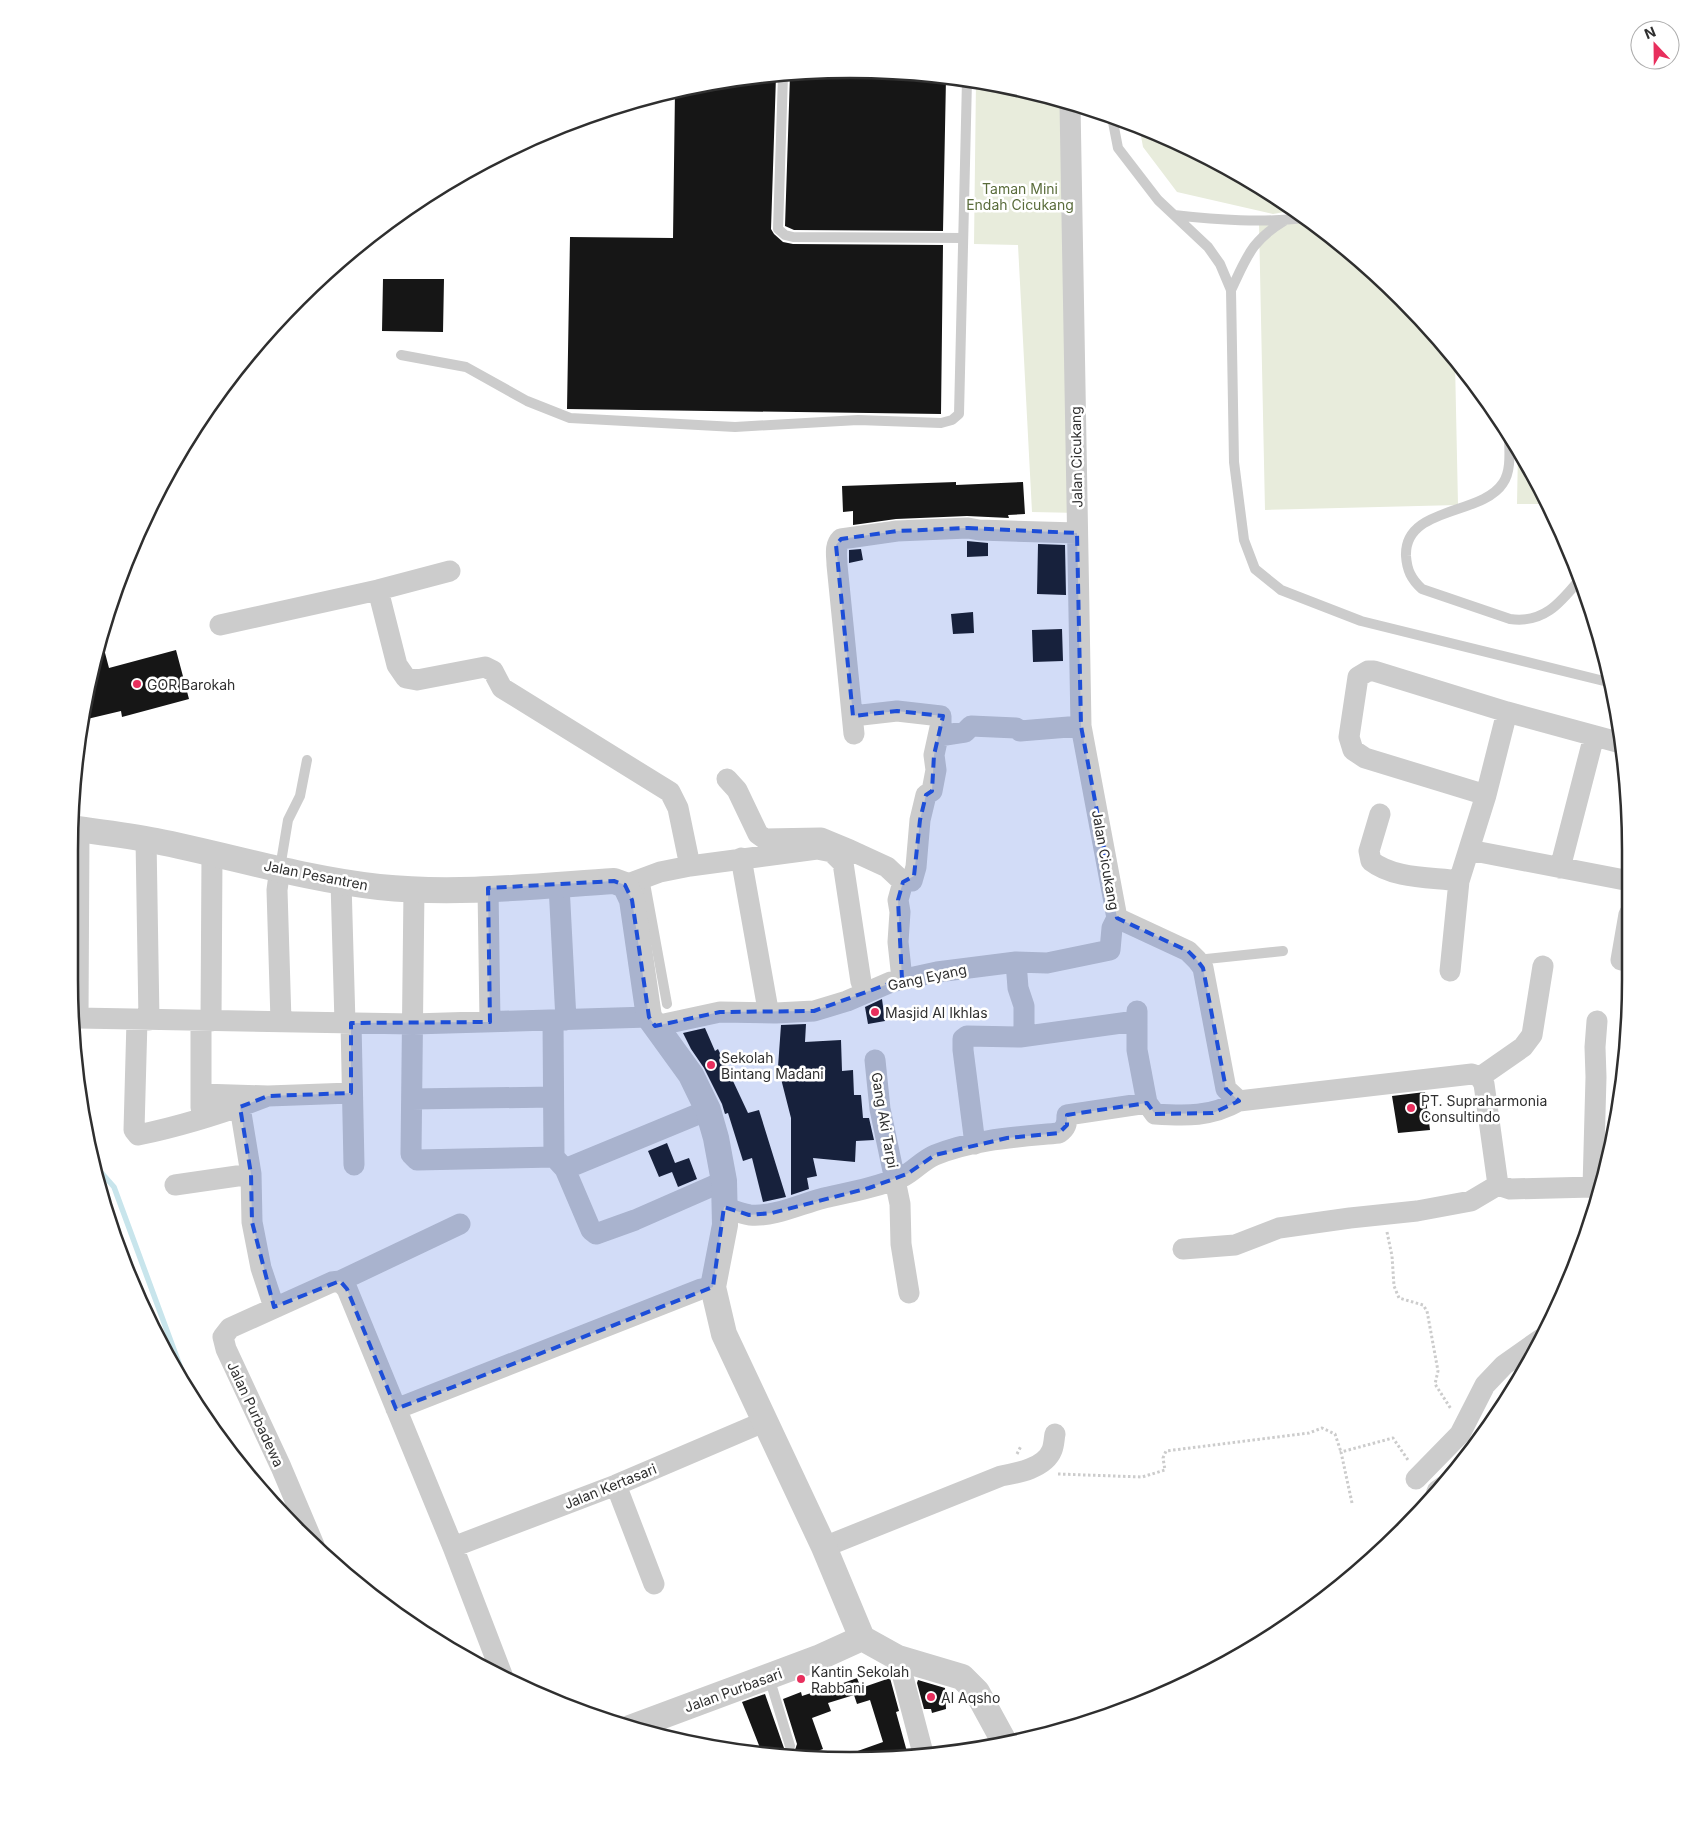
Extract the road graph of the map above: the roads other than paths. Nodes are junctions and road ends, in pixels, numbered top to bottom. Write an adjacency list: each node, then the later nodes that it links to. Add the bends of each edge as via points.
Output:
1 (783, 81): 8 (lane, via 778,229 793,237)
2 (968, 87): 8 (lane)
3 (1070, 110): 12 (street, Jalan Cicukang)
4 (1113, 124): 5 (lane, via 1118,148 1158,200)
5 (1174, 215): 7 (lane, via 1229,221); 9 (lane, via 1208,247 1220,264)
6 (1295, 220): 7 (lane)
7 (1285, 221): 9 (lane, via 1256,242)
8 (963, 238): 10 (lane, via 959,414 941,423 858,420 734,427 570,418 527,401 466,367)
9 (1231, 290): 17 (lane, via 1234,462 1244,540 1255,568 1281,590 1361,620)
10 (401, 355)
11 (1508, 447): 14 (lane, via 1507,475 1496,491 1484,500 1436,516 1410,536 1406,565 1412,579 1422,588 1524,621 1560,603)
12 (1077, 533): 19 (street, Jalan Cicukang); 20 (street, via 968,528 896,531 838,541 837,565 854,725 897,710 941,716)
13 (450, 571): 15 (street)
14 (1575, 584)
15 (378, 590): 16 (street); 32 (street, via 397,665 406,678 417,680 485,667 493,671 502,688 670,792 678,808)
16 (220, 625)
17 (1604, 681)
18 (1508, 712): 21 (street); 25 (street); 25 (street, via 1374,671 1358,677 1349,738 1353,750 1365,758)
19 (1082, 726): 20 (street, via 1020,730 970,726 965,732); 43 (street, Jalan Cicukang)
20 (939, 736): 39 (street, via 934,755 936,770 932,791 926,795 920,820 916,867 912,881)
21 (1594, 736): 22 (street); 34 (street)
22 (1615, 741)
23 (307, 760): 33 (lane, via 300,796 288,820)
24 (727, 779): 39 (street, via 737,790 758,834 765,839 820,838 887,867)
25 (1486, 795): 29 (street)
26 (1380, 814): 35 (street, via 1369,851 1370,861 1395,873)
27 (78, 834): 28 (street, Jalan Pesantren)
28 (146, 839): 30 (street, Jalan Pesantren); 55 (street)
29 (1469, 850): 34 (street); 35 (street)
30 (212, 854): 33 (street, Jalan Pesantren); 57 (street)
31 (740, 858): 32 (street); 52 (street, via 817,849 832,852 843,863); 53 (street)
32 (690, 866): 37 (street)
33 (280, 868): 38 (street, Jalan Pesantren); 58 (street, via 277,890)
34 (1560, 868): 36 (street)
35 (1459, 880): 50 (street)
36 (1622, 880)
37 (634, 881): 40 (street, Jalan Pesantren); 54 (street, via 632,900)
38 (341, 882): 42 (street, Jalan Pesantren); 62 (street)
39 (903, 882): 51 (street, via 898,900)
40 (559, 885): 41 (street, Jalan Pesantren); 56 (street)
41 (488, 888): 42 (street, Jalan Pesantren); 61 (street)
42 (414, 889): 63 (street)
43 (1117, 918): 46 (street, Jalan Cicukang, via 1188,951); 48 (street, Gang Eyang, via 1112,928 1110,950 1047,963)
44 (1283, 951): 46 (lane)
45 (1622, 954): 47 (street)
46 (1197, 960): 72 (street, via 1202,968 1226,1089)
47 (1621, 960)
48 (1016, 962): 51 (street, Gang Eyang); 64 (street, via 1018,988 1024,1006)
49 (1543, 966): 66 (street, via 1532,1035 1523,1047)
50 (1450, 970)
51 (902, 979): 54 (street, Gang Eyang, via 847,1002 814,1011)
52 (861, 982)
53 (767, 1004)
54 (657, 1016): 56 (street, Gang Eyang); 75 (street)
55 (143, 1020): 57 (street, Gang Eyang); 60 (street, Gang Eyang); 76 (street, via 136,1134)
56 (560, 1020): 61 (street, Gang Eyang); 70 (street)
57 (206, 1021): 58 (street, Gang Eyang); 68 (street)
58 (280, 1021): 62 (street, Gang Eyang)
59 (1597, 1021): 81 (street)
60 (79, 1022)
61 (490, 1022): 63 (street, Gang Eyang)
62 (348, 1023): 63 (street, Gang Eyang); 67 (street)
63 (413, 1024): 71 (street)
64 (1024, 1036): 73 (street, via 1137,1016 1138,1057); 77 (street, via 966,1036 963,1039)
65 (875, 1060): 82 (street, Gang Aki Tarpi, via 880,1109)
66 (1480, 1077): 72 (street, via 1472,1074); 85 (street, via 1484,1084)
67 (351, 1093): 69 (street); 79 (street)
68 (201, 1094): 69 (street); 76 (street)
69 (268, 1096): 74 (street)
70 (553, 1097): 71 (street); 78 (street)
71 (412, 1098): 78 (street, via 411,1154 418,1160)
72 (1239, 1101): 73 (street, via 1213,1113 1174,1115 1155,1114)
73 (1147, 1103): 77 (street, via 1067,1115 1067,1125 1058,1133)
74 (240, 1107): 76 (street); 80 (street)
75 (708, 1110): 78 (street); 83 (street)
76 (201, 1119)
77 (975, 1144): 82 (street, via 935,1155)
78 (559, 1163): 83 (street, via 591,1230 596,1234)
79 (354, 1165)
80 (251, 1174): 84 (street); 93 (street, via 252,1222 261,1268)
81 (1597, 1176)
82 (895, 1180): 87 (street, via 772,1214 749,1215); 92 (street, Gang Aki Tarpi)
83 (724, 1181): 87 (street)
84 (175, 1185)
85 (1498, 1185): 86 (street, via 1510,1189); 89 (street, via 1471,1201 1280,1228 1235,1245)
86 (1594, 1188)
87 (724, 1207): 91 (street, via 725,1225)
88 (460, 1224): 90 (street, Jalan Purbadewa)
89 (1183, 1249)
90 (340, 1281): 93 (street, Jalan Purbadewa); 95 (street, via 347,1289)
91 (713, 1287): 95 (street); 96 (street, via 724,1334)
92 (909, 1292)
93 (274, 1307): 100 (street, Jalan Purbadewa, via 230,1328 224,1337 226,1349)
94 (1529, 1347): 98 (street, via 1504,1365 1485,1385 1460,1434)
95 (396, 1409): 101 (street)
96 (766, 1421): 99 (street, Jalan Kertasari); 102 (street)
97 (1055, 1434): 102 (street, via 1051,1452 1036,1466 1001,1476)
98 (1416, 1479)
99 (616, 1485): 101 (street, Jalan Kertasari); 103 (street)
100 (307, 1529)
101 (453, 1547): 106 (street)
102 (824, 1547): 104 (street)
103 (654, 1584)
104 (862, 1638): 105 (street); 107 (street, Jalan Purbasari)
105 (898, 1658): 109 (street, via 962,1677 977,1692); 111 (street)
106 (500, 1668)
107 (769, 1676): 108 (street, Jalan Purbasari); 110 (lane)
108 (642, 1724)
109 (1002, 1738)
110 (790, 1746)
111 (922, 1749)

